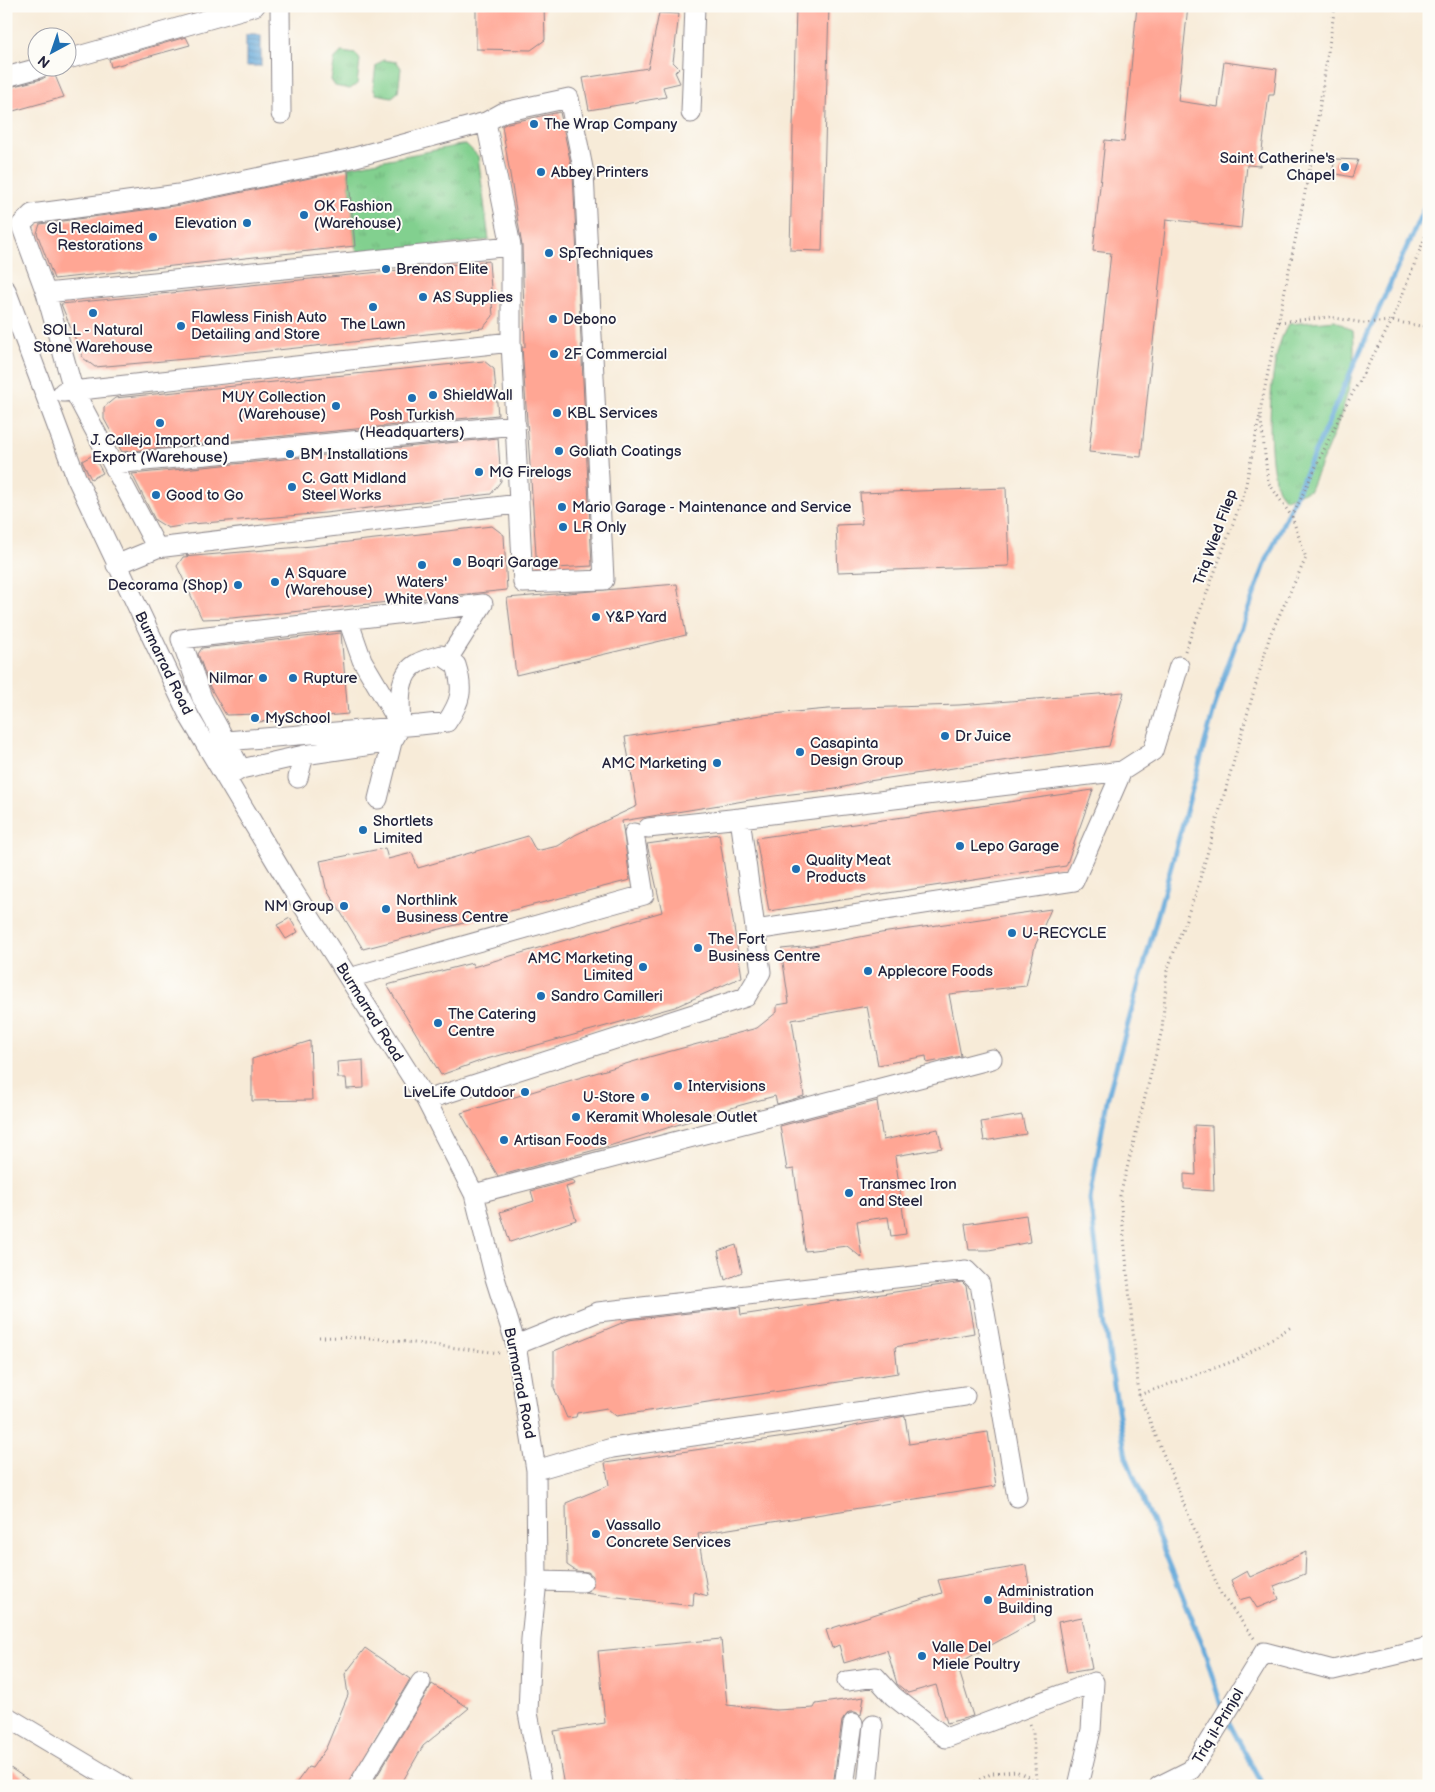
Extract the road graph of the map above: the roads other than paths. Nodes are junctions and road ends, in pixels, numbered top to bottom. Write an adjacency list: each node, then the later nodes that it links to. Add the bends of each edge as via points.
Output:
1 (255, 6): 4 (street)
2 (280, 6): 8 (street)
3 (695, 6): 7 (street)
4 (78, 56)
5 (28, 71): 6 (street)
6 (6, 77)
7 (691, 113)
8 (281, 114)
9 (486, 122): 10 (street); 12 (street, via 348,159 188,192 32,214 21,225); 18 (street, via 504,112 569,98 584,173 604,580 523,583)
10 (510, 246): 12 (street); 13 (street)
11 (6, 290): 15 (street, Burmarrad Road)
12 (46, 293): 14 (street)
13 (511, 342): 14 (street); 16 (street)
14 (73, 389): 15 (street); 17 (street)
15 (47, 396): 20 (street, Burmarrad Road, via 76,476)
16 (516, 425): 17 (street); 18 (street)
17 (114, 464): 19 (street)
18 (518, 504): 19 (street)
19 (157, 548): 20 (street)
20 (116, 565): 26 (street, Burmarrad Road)
21 (348, 620): 22 (street, via 483,604); 24 (street, via 362,660); 25 (street, via 181,639 202,698)
22 (448, 660): 24 (street, via 441,655 416,664 403,680); 24 (street, via 456,665 462,681 459,704 451,716 446,722)
23 (1180, 666): 28 (street, via 1153,752)
24 (396, 734): 25 (street); 27 (street); 31 (street)
25 (225, 740): 26 (street); 29 (street)
26 (205, 743): 29 (street, Burmarrad Road)
27 (304, 755): 29 (street); 30 (street)
28 (1122, 771): 32 (street); 33 (street, via 1074,881)
29 (233, 773): 34 (street, Burmarrad Road)
30 (298, 778)
31 (378, 799)
32 (740, 818): 33 (street); 34 (street, via 641,830 644,895)
33 (755, 930): 36 (street, via 761,972 746,997)
34 (349, 978): 36 (street, Burmarrad Road)
35 (992, 1058): 37 (street)
36 (426, 1100): 37 (street, Burmarrad Road)
37 (474, 1194): 38 (street, Burmarrad Road)
38 (517, 1349): 40 (street, Burmarrad Road); 41 (street, via 598,1312 966,1270 980,1284)
39 (966, 1396): 40 (street, via 612,1448)
40 (536, 1470): 42 (street, Burmarrad Road)
41 (1017, 1497)
42 (536, 1581): 43 (street); 52 (street, Burmarrad Road, via 528,1713)
43 (583, 1582)
44 (1429, 1647): 56 (street, Triq il-Prinjol, via 1333,1670 1264,1652 1191,1770)
45 (847, 1681): 55 (street, via 876,1677 893,1696 946,1738 1094,1682 1091,1730)
46 (422, 1682): 51 (street)
47 (6, 1716): 50 (street)
48 (853, 1724): 53 (street)
49 (874, 1725): 54 (street)
50 (123, 1786)
51 (358, 1786)
52 (542, 1786)
53 (844, 1786)
54 (868, 1786)
55 (1078, 1786)
56 (1159, 1786)

